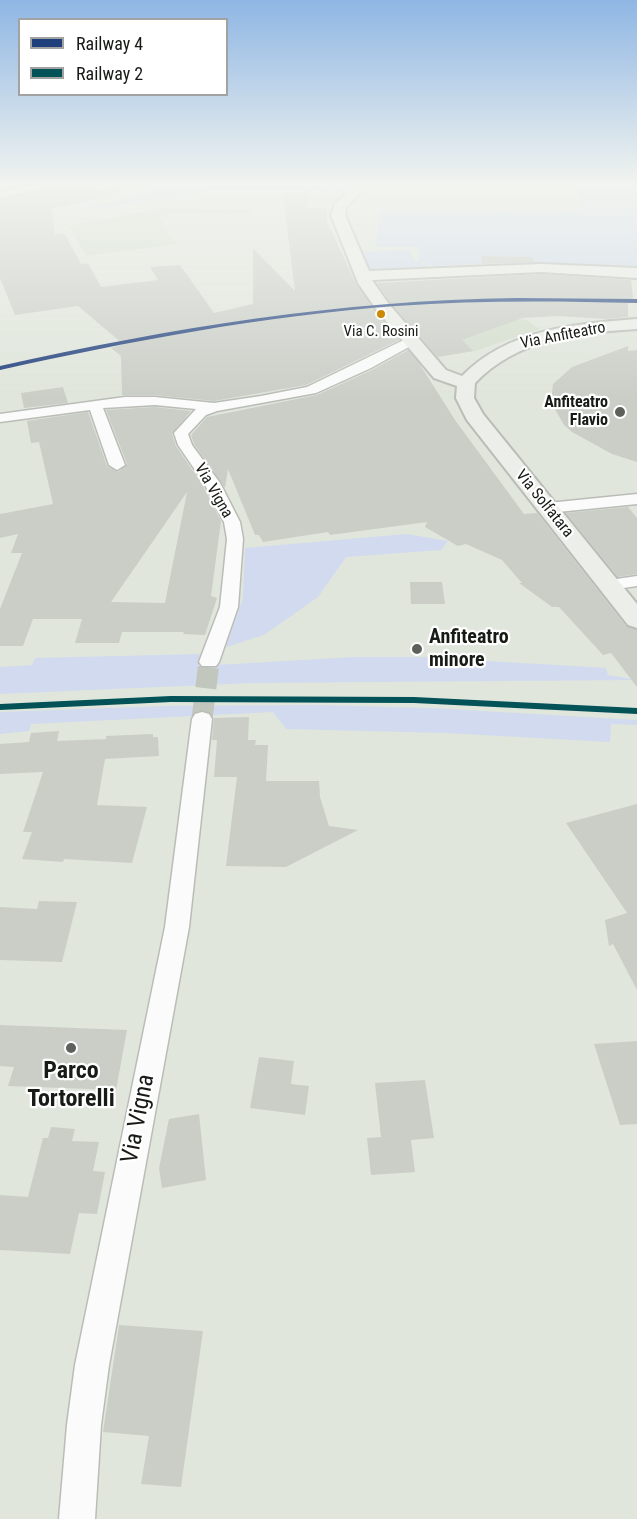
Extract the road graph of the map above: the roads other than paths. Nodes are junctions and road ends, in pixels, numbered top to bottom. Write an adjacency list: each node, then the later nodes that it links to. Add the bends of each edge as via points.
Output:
1 (354, 256): 3 (street)
2 (637, 273): 3 (street, via 540,268)
3 (363, 276): 5 (street, via 382,306)
4 (637, 324): 6 (street, Via Anfiteatro, via 547,336 515,345 492,357)
5 (412, 340): 6 (street, via 440,374); 8 (street, via 311,390)
6 (466, 382): 12 (street, Via Solfatara, via 465,398 474,416)
7 (95, 405): 8 (street, via 155,400); 9 (street); 10 (street)
8 (213, 407): 16 (street, Via Vigna, via 201,412 182,433 232,522 235,539 229,607)
9 (0, 418)
10 (117, 465)
11 (637, 499): 12 (street)
12 (548, 508): 14 (street, Via Solfatara)
13 (637, 581): 14 (street)
14 (609, 585): 15 (street, Via Solfatara)
15 (637, 620)
16 (209, 662)
17 (202, 719): 18 (street, Via Vigna, via 177,927 92,1365)
18 (77, 1519)

